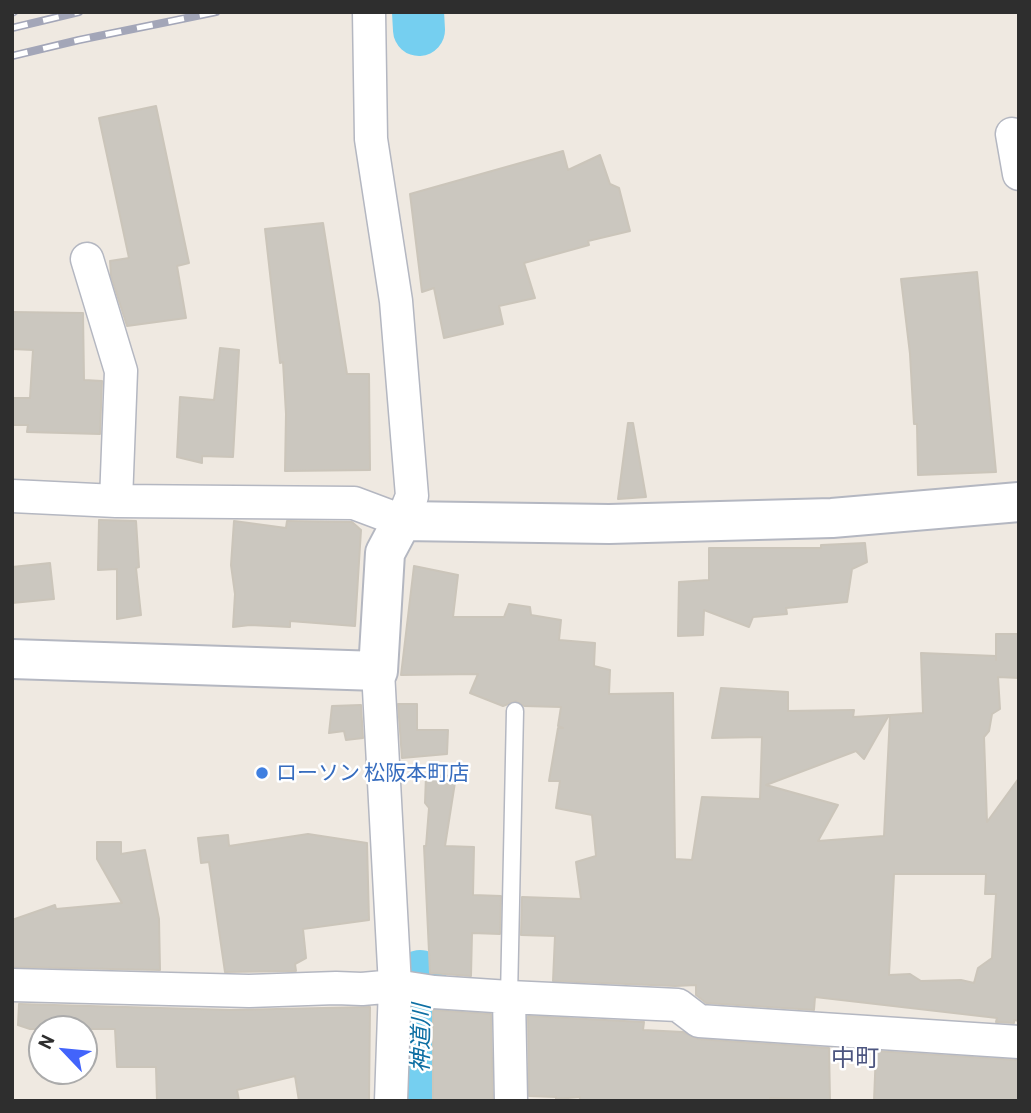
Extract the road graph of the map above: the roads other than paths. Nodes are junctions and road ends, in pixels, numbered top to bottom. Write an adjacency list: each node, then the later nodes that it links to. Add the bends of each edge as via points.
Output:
1 (369, 12): 8 (street, via 371,139 396,301 412,496)
2 (1012, 134): 3 (street)
3 (1019, 174)
4 (87, 259): 6 (street, via 121,371)
5 (12, 496): 6 (street)
6 (116, 501): 8 (street, via 354,503)
7 (1019, 502): 8 (street, via 805,519)
8 (402, 521): 10 (street, via 385,552)
9 (12, 659): 10 (street)
10 (378, 671): 13 (street)
11 (516, 712): 14 (lane)
12 (12, 985): 13 (street, via 249,991)
13 (413, 989): 14 (street); 16 (street)
14 (509, 997): 15 (street, via 678,1005 699,1021); 17 (street)
15 (1019, 1042)
16 (391, 1101)
17 (510, 1101)

